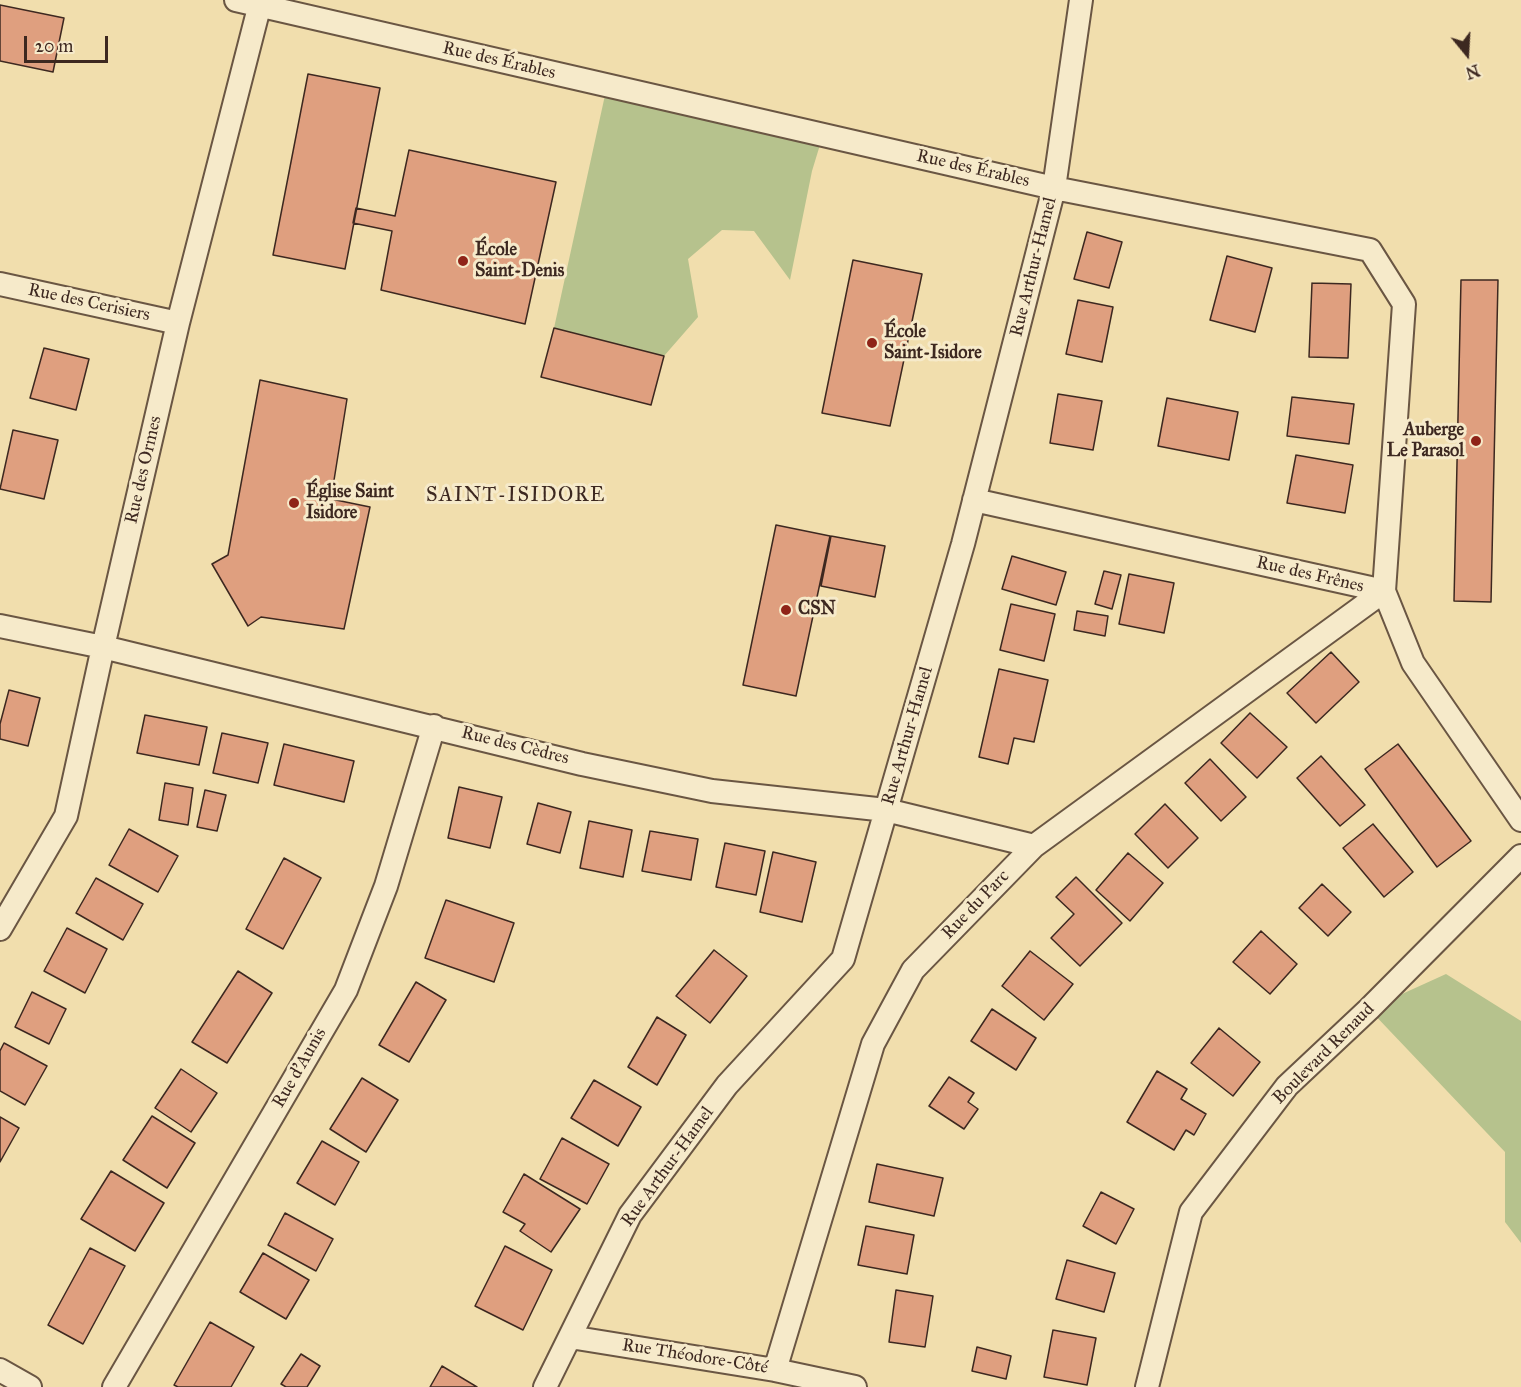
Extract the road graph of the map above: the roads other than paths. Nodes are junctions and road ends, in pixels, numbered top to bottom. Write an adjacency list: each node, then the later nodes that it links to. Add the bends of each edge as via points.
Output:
1 (236, 0): 3 (street, Rue des Érables)
2 (1081, 0): 4 (street, Rue Arthur-Hamel)
3 (260, 3): 4 (street, Rue des Érables); 6 (street, Rue des Ormes)
4 (1054, 188): 7 (street, Rue Arthur-Hamel); 8 (street, Rue des Érables, via 1370,250 1404,304)
5 (0, 284): 6 (street, Rue des Cerisiers)
6 (178, 323): 10 (street, Rue des Ormes)
7 (974, 500): 8 (street, Rue des Frênes); 12 (street, Rue Arthur-Hamel)
8 (1384, 591): 13 (street, Rue des Frênes, via 1413,663); 14 (street, Rue du Parc)
9 (0, 626): 10 (street, Rue des Cèdres)
10 (103, 647): 11 (street, Rue des Cèdres); 16 (street, Rue des Ormes, via 66,816)
11 (434, 726): 12 (street, Rue des Cèdres, via 582,764 712,791); 21 (street, Rue d'Aunis, via 386,886 346,990)
12 (886, 810): 14 (street, Rue des Cèdres); 17 (street, Rue Arthur-Hamel, via 843,959 727,1085 630,1215)
13 (1521, 820)
14 (1034, 846): 19 (street, Rue du Parc, via 913,970 873,1044)
15 (1521, 856): 24 (street, Boulevard Renaud, via 1287,1086 1191,1212)
16 (0, 929)
17 (570, 1337): 19 (street, Rue Théodore-Côté); 22 (street, Rue Arthur-Hamel)
18 (0, 1370): 20 (street)
19 (775, 1370): 23 (street, Rue Théodore-Côté)
20 (30, 1387)
21 (114, 1387)
22 (545, 1387)
23 (855, 1387)
24 (1147, 1387)

